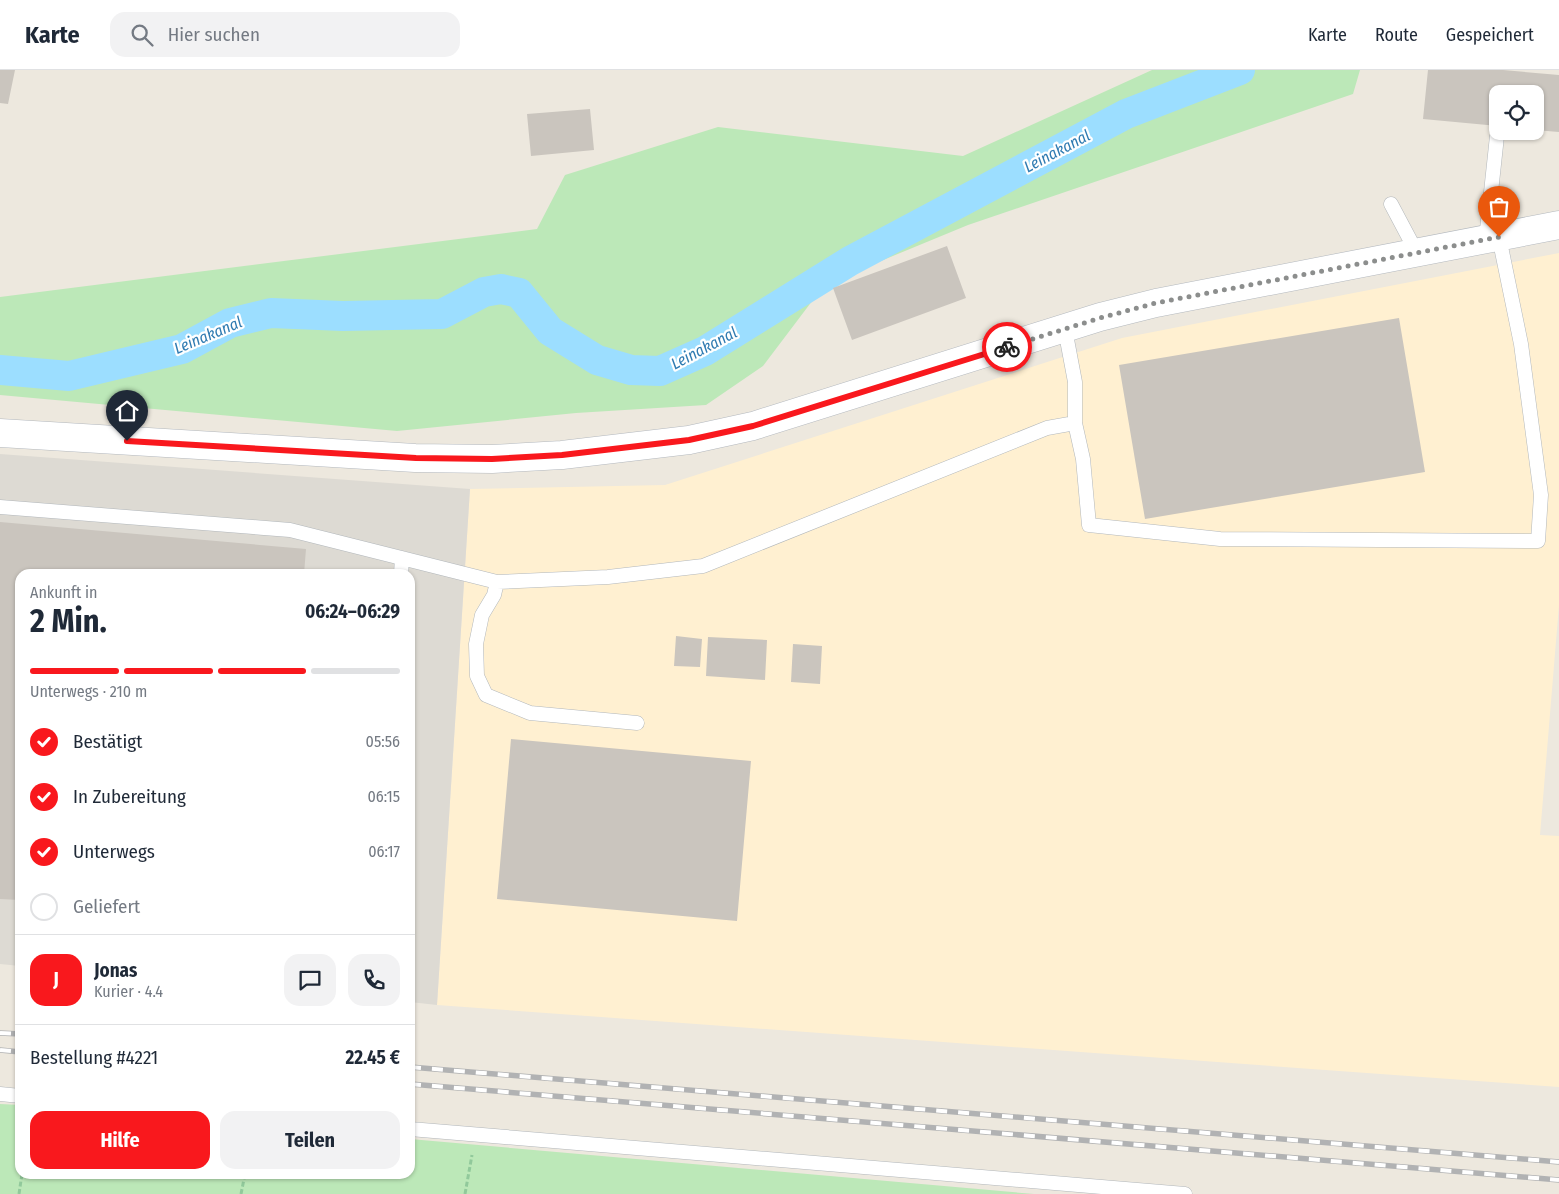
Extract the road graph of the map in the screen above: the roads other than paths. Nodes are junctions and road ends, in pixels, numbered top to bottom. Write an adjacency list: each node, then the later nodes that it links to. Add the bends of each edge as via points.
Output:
1 (1497, 140): 4 (lane)
2 (1391, 204): 5 (lane)
3 (1559, 226): 4 (street)
4 (1493, 238): 5 (street); 7 (lane, via 1521,344 1541,495 1538,541 1220,539 1089,525 1083,459)
5 (1417, 253): 6 (street, via 1156,303)
6 (1064, 329): 7 (lane, via 1075,382); 8 (street, via 753,426 689,440 562,455 492,459 416,458)
7 (1075, 423): 12 (lane, via 1048,428 703,566 608,577)
8 (0, 433)
9 (0, 507): 10 (lane, via 290,530)
10 (402, 558): 11 (lane); 12 (lane)
11 (401, 569)
12 (497, 582): 13 (lane, via 494,595 482,615 476,644 477,676 486,694 530,713)
13 (637, 723)
14 (0, 1094): 15 (lane)
15 (15, 1096)
16 (415, 1130): 17 (lane)
17 (1185, 1194)

